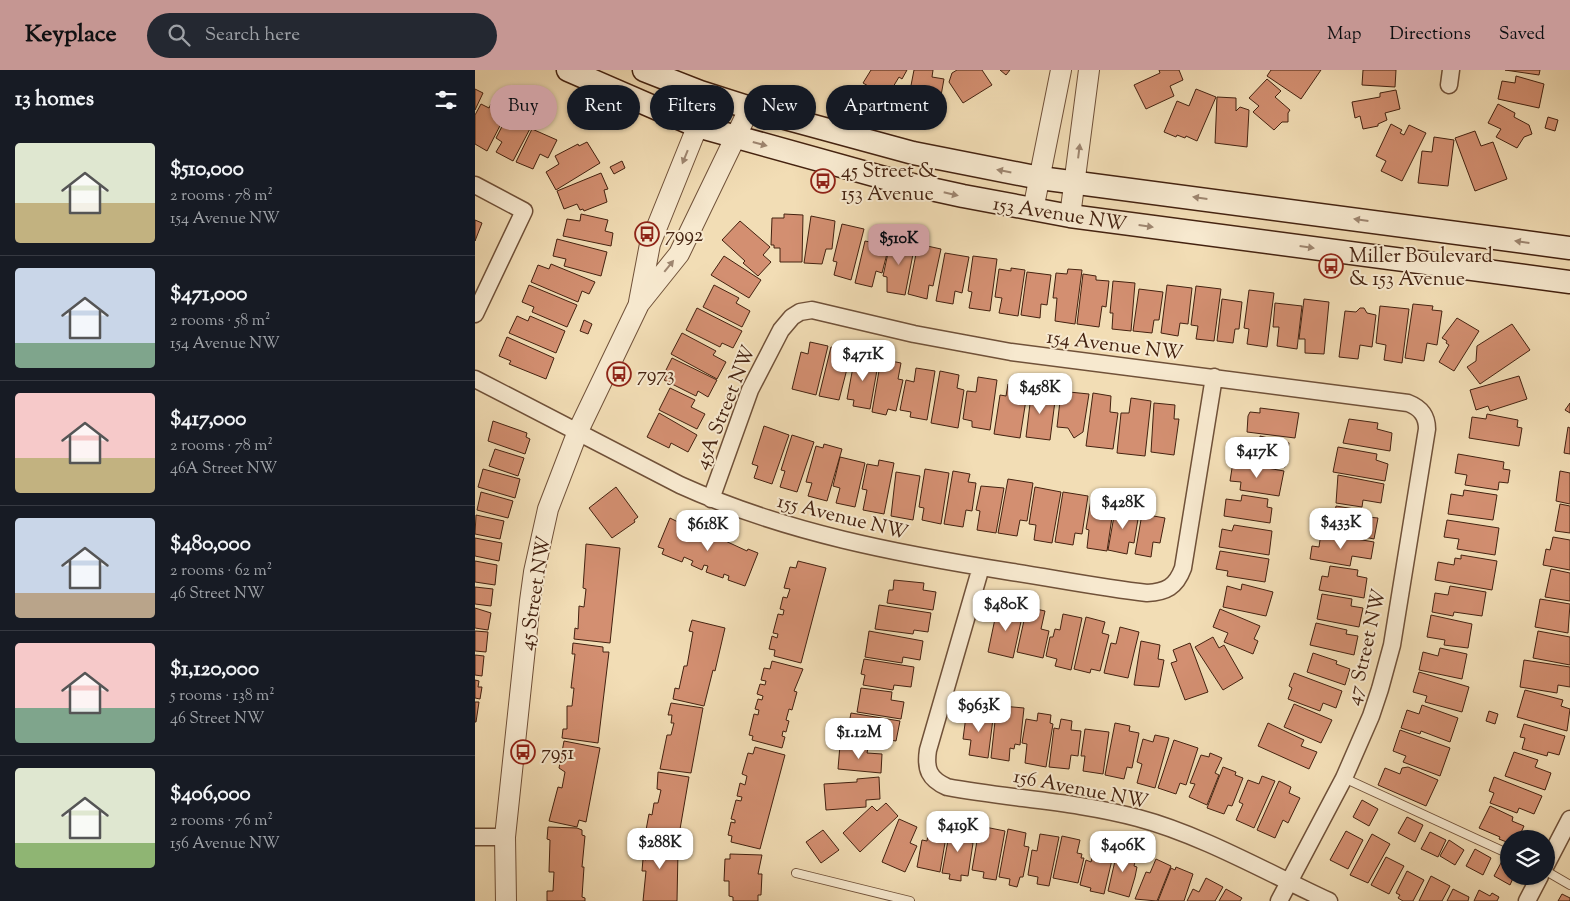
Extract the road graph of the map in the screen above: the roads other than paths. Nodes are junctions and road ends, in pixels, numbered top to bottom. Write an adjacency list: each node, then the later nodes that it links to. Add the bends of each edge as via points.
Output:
1 (568, 70): 6 (main road, 153 Avenue NW)
2 (644, 70): 5 (main road, 153 Avenue NW)
3 (1061, 70): 12 (street)
4 (1089, 70): 13 (street, one-way to 4)
5 (683, 85)
6 (650, 106)
7 (744, 120): 11 (street, 45 Street NW)
8 (816, 126): 12 (main road, 153 Avenue NW, one-way to 8, via 913,153)
9 (695, 130): 19 (street, 45 Street NW, one-way to 19, via 650,244)
10 (710, 130): 11 (main road, 153 Avenue NW)
11 (735, 138): 15 (main road, 153 Avenue NW, one-way to 15, via 899,182); 19 (street, 45 Street NW, one-way to 11, via 679,254)
12 (1040, 178): 13 (main road, 153 Avenue NW); 15 (street)
13 (1075, 182): 16 (street); 17 (main road, 153 Avenue NW, one-way to 13)
14 (475, 185): 21 (street, via 524,211)
15 (1033, 210): 16 (main road, 153 Avenue NW)
16 (1069, 216): 18 (main road, 153 Avenue NW, one-way to 18)
17 (1570, 248)
18 (1570, 282)
19 (639, 304): 25 (street, 45 Street NW)
20 (801, 312): 22 (street, 154 Avenue NW, via 823,312 914,334 1011,352); 26 (street, 45A Street NW, via 781,330 750,390)
21 (475, 314)
22 (1213, 377): 24 (street, 154 Avenue NW, via 1408,403); 27 (street, 155 Avenue NW, via 1183,568 1169,589 1138,592)
23 (475, 379): 25 (street, 155 Avenue NW)
24 (1424, 414): 28 (street, 47 Street NW, via 1426,443 1392,645 1371,716)
25 (578, 431): 26 (street, 155 Avenue NW); 31 (street, 45 Street NW, via 549,510 534,572)
26 (711, 499): 27 (street, 155 Avenue NW, via 825,536)
27 (981, 567): 36 (street, 156 Avenue NW, via 928,750 931,778 954,788 1078,805 1140,819 1193,838)
28 (1344, 778): 33 (lane); 36 (street, 47 Street NW)
29 (1570, 819): 32 (street)
30 (475, 837): 31 (street)
31 (505, 837): 39 (street, 45 Street NW)
32 (1555, 848)
33 (1500, 850)
34 (796, 873): 40 (lane)
35 (1555, 876): 38 (lane)
36 (1288, 882): 41 (street, 47 Street NW); 42 (street, 156 Avenue NW)
37 (1535, 885): 43 (street)
38 (1570, 885)
39 (506, 901)
40 (910, 901)
41 (1279, 901)
42 (1329, 901)
43 (1527, 901)

